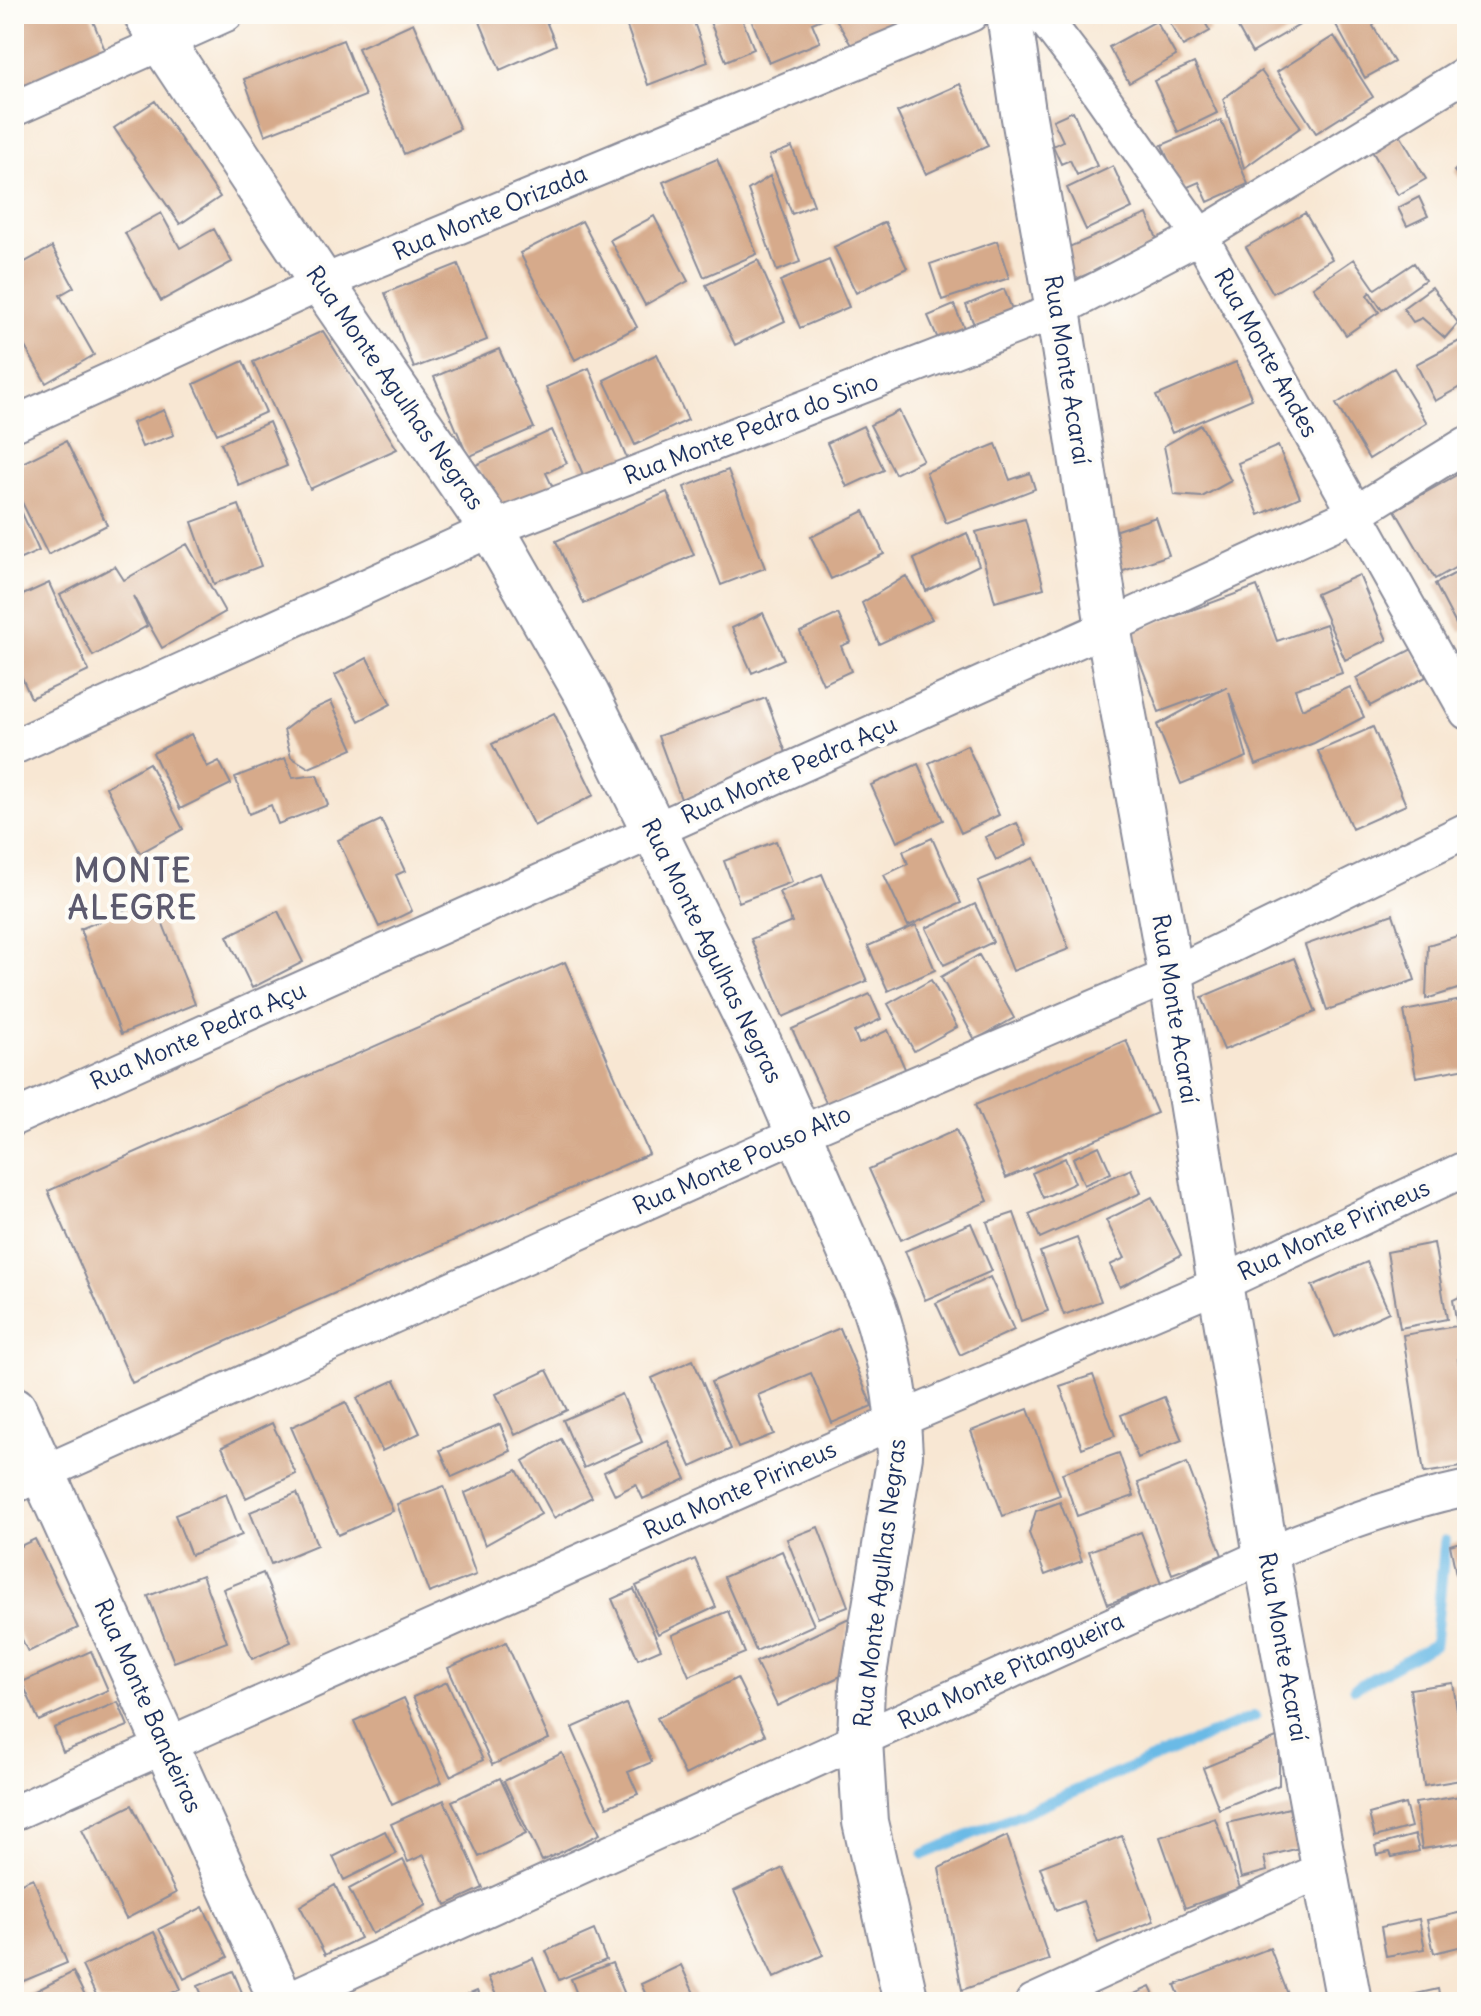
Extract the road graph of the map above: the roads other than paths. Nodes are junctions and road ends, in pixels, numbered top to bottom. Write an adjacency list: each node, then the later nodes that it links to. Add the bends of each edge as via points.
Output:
1 (226, 14): 5 (street)
2 (971, 14): 9 (street, Rua Monte Orizada)
3 (1009, 14): 10 (street, Rua Monte Acaraí)
4 (1036, 14): 8 (street, Rua Monte Andes, via 1080,65)
5 (154, 28): 7 (street); 9 (street, Rua Monte Agulhas Negras)
6 (1467, 73): 8 (street, Rua Monte Pedra do Sino)
7 (14, 109)
8 (1200, 236): 10 (street, Rua Monte Pedra do Sino); 13 (street, Rua Monte Andes)
9 (322, 283): 11 (street, Rua Monte Orizada); 14 (street, Rua Monte Agulhas Negras)
10 (1058, 310): 14 (street, Rua Monte Pedra do Sino); 15 (street, Rua Monte Acaraí)
11 (14, 424)
12 (1467, 444): 13 (street, Rua Monte Pedra Açu)
13 (1356, 513): 15 (street, Rua Monte Pedra Açu); 16 (street, Rua Monte Andes)
14 (492, 529): 17 (street, Rua Monte Pedra do Sino); 19 (street, Rua Monte Agulhas Negras, via 587,695)
15 (1108, 627): 19 (street, Rua Monte Pedra Açu); 20 (street, Rua Monte Acaraí)
16 (1467, 712)
17 (14, 747)
18 (1467, 830): 20 (street, Rua Monte Pouso Alto)
19 (654, 831): 21 (street, Rua Monte Pedra Açu); 22 (street, Rua Monte Agulhas Negras)
20 (1171, 975): 22 (street, Rua Monte Pouso Alto); 24 (street, Rua Monte Acaraí)
21 (14, 1118)
22 (798, 1134): 26 (street, Rua Monte Agulhas Negras, via 874,1307); 27 (street, Rua Monte Pouso Alto)
23 (1467, 1168): 24 (street, Rua Monte Pirineus)
24 (1220, 1284): 26 (street, Rua Monte Pirineus); 29 (street, Rua Monte Acaraí)
25 (14, 1409): 27 (street, Rua Monte Bandeiras)
26 (899, 1420): 30 (street, Rua Monte Agulhas Negras, via 900,1455 862,1686); 31 (street, Rua Monte Pirineus)
27 (28, 1479): 31 (street, Rua Monte Bandeiras)
28 (1453, 1491): 29 (street, Rua Monte Pitangueira, via 1350,1522)
29 (1266, 1555): 30 (street, Rua Monte Pitangueira); 33 (street, Rua Monte Acaraí)
30 (860, 1740): 34 (street, Rua Monte Pitangueira); 35 (street, Rua Monte Agulhas Negras, via 865,1822)
31 (165, 1745): 32 (street, Rua Monte Pirineus); 34 (street, Rua Monte Bandeiras)
32 (14, 1813)
33 (1324, 1869): 36 (street); 37 (street, Rua Monte Acaraí)
34 (282, 2002)
35 (906, 2002)
36 (1033, 2002)
37 (1349, 2002)

